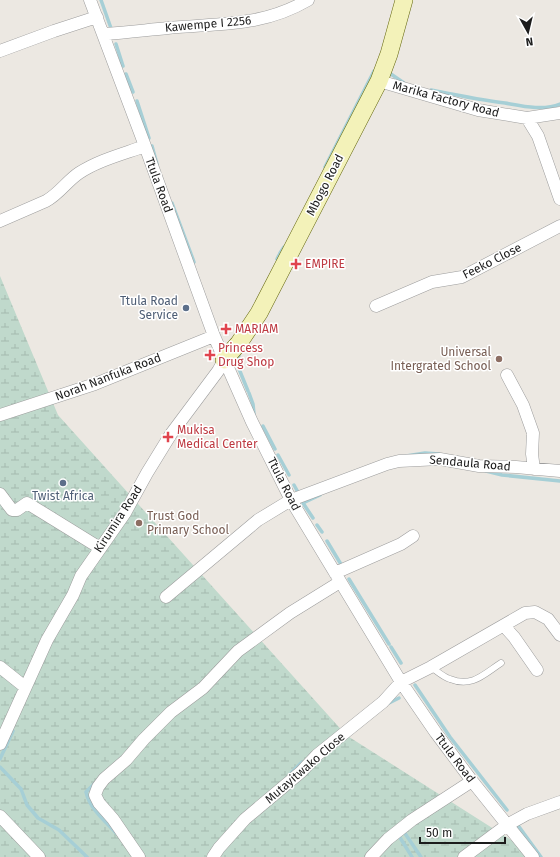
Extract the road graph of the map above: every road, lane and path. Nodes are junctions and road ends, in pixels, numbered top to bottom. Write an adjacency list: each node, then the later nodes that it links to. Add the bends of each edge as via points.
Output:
1 (90, 0): 4 (street, Ttula Road)
2 (308, 0): 5 (street, Kawempe I 2256, via 264,19)
3 (404, 0): 7 (street, Mbogo Road)
4 (97, 17): 5 (street, Ttula Road); 6 (street)
5 (104, 34): 10 (street, Ttula Road)
6 (0, 51)
7 (379, 81): 9 (street, Marika Factory Road, via 478,110); 16 (street, Mbogo Road, via 259,313 240,343)
8 (560, 112): 9 (street, Marika Factory Road)
9 (527, 118): 11 (street, via 538,136)
10 (145, 146): 12 (street, via 79,173 52,198); 15 (street, Ttula Road)
11 (560, 199)
12 (0, 221)
13 (560, 226): 14 (street, Feeko Close, via 462,277 432,282)
14 (376, 306)
15 (214, 336): 16 (street, Ttula Road); 18 (street, Norah Nanfuka Road, via 95,384)
16 (224, 360): 22 (street, Ttula Road); 24 (street, Kirumira Road, via 171,434 125,512)
17 (507, 375): 19 (street, via 533,433)
18 (0, 415)
19 (534, 469): 20 (street, Sendaula Road); 22 (street, Sendaula Road, via 478,466 440,459 399,461)
20 (560, 471)
21 (0, 494): 24 (street, via 12,510 17,510 27,503)
22 (291, 500): 25 (street, Ttula Road); 26 (street, Sendaula Road, via 258,520)
23 (413, 536): 25 (street)
24 (100, 548): 34 (street, Kirumira Road, via 81,576)
25 (338, 577): 33 (street, Ttula Road); 41 (street, via 238,651 203,688 171,712 98,787 95,795 99,803 113,818)
26 (166, 597)
27 (504, 626): 28 (street, Mutayitwako Close, via 525,613 535,612 548,619); 31 (street, Mutayitwako Close); 32 (street)
28 (560, 635)
29 (501, 663): 31 (lane, via 479,678 466,683 449,679)
30 (0, 667): 34 (street)
31 (431, 667): 33 (street, Mutayitwako Close)
32 (537, 670)
33 (402, 682): 36 (street, Ttula Road); 42 (street, Mutayitwako Close, via 383,702 317,755 246,819)
34 (25, 687): 35 (street, Kirumira Road)
35 (0, 744)
36 (472, 781): 39 (street, Ttula Road); 43 (street, via 412,820)
37 (560, 802): 39 (street, via 527,814)
38 (0, 816): 40 (street)
39 (507, 825): 44 (street); 45 (street, Ttula Road)
40 (39, 857)
41 (139, 857)
42 (213, 857)
43 (371, 857)
44 (464, 857)
45 (533, 857)

